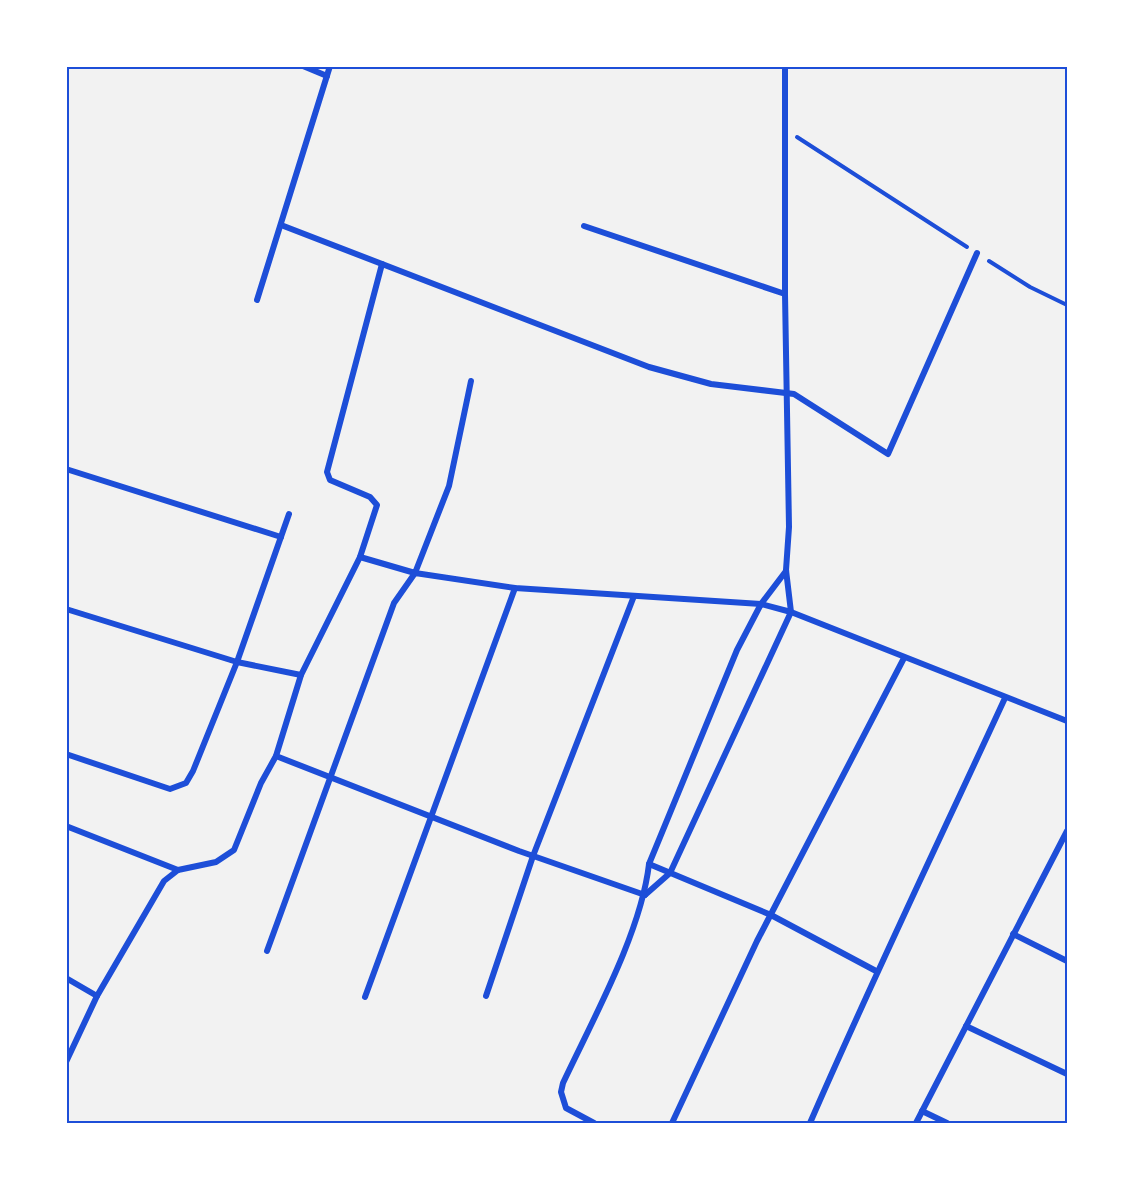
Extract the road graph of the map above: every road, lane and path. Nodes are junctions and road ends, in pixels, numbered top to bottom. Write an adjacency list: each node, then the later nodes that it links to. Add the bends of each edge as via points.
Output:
1 (303, 66): 4 (street)
2 (330, 66): 4 (street)
3 (785, 66): 5 (street)
4 (327, 76): 6 (street)
5 (784, 129): 8 (path); 10 (street)
6 (280, 225): 9 (street); 11 (street)
7 (584, 226): 10 (street)
8 (977, 253): 12 (path); 14 (street, via 888,454)
9 (382, 264): 14 (street, via 649,367 720,386); 18 (street, via 327,471 330,480 370,497 377,505)
10 (785, 294): 14 (street)
11 (257, 300)
12 (1067, 305)
13 (471, 381): 20 (street, via 449,486)
14 (786, 392): 19 (street)
15 (66, 468): 17 (street)
16 (289, 514): 17 (street)
17 (280, 537): 27 (street)
18 (360, 558): 20 (street); 28 (street)
19 (786, 570): 23 (street); 25 (street)
20 (415, 573): 21 (street); 33 (street, via 394,603)
21 (515, 588): 22 (street); 34 (street)
22 (633, 596): 23 (street); 38 (street)
23 (761, 604): 25 (street); 39 (street, via 737,650)
24 (66, 609): 27 (street)
25 (791, 612): 26 (street); 41 (street)
26 (904, 658): 29 (street); 43 (street)
27 (237, 662): 28 (street); 31 (street, via 193,771 181,787 170,789)
28 (301, 675): 32 (street)
29 (1005, 698): 30 (street); 47 (street)
30 (1067, 722)
31 (66, 754)
32 (276, 756): 33 (street); 40 (street, via 234,850 216,862)
33 (331, 776): 34 (street); 45 (street)
34 (430, 816): 38 (street); 51 (street)
35 (66, 826): 40 (street)
36 (1067, 831): 37 (street)
37 (1064, 844): 44 (street)
38 (533, 856): 42 (street); 50 (street)
39 (649, 864): 41 (street); 42 (street)
40 (178, 870): 49 (street, via 164,881)
41 (670, 873): 42 (street); 43 (street)
42 (645, 895): 56 (street, via 563,1083 561,1092 566,1108)
43 (771, 915): 47 (street); 57 (street)
44 (1013, 934): 46 (street); 52 (street)
45 (267, 951)
46 (1067, 962)
47 (876, 971): 58 (street)
48 (66, 978): 49 (street)
49 (97, 996): 53 (street)
50 (486, 996)
51 (365, 997)
52 (966, 1026): 54 (street); 55 (street)
53 (66, 1062)
54 (1067, 1074)
55 (922, 1111): 59 (street); 60 (street)
56 (594, 1123)
57 (672, 1123)
58 (810, 1123)
59 (916, 1123)
60 (947, 1123)

